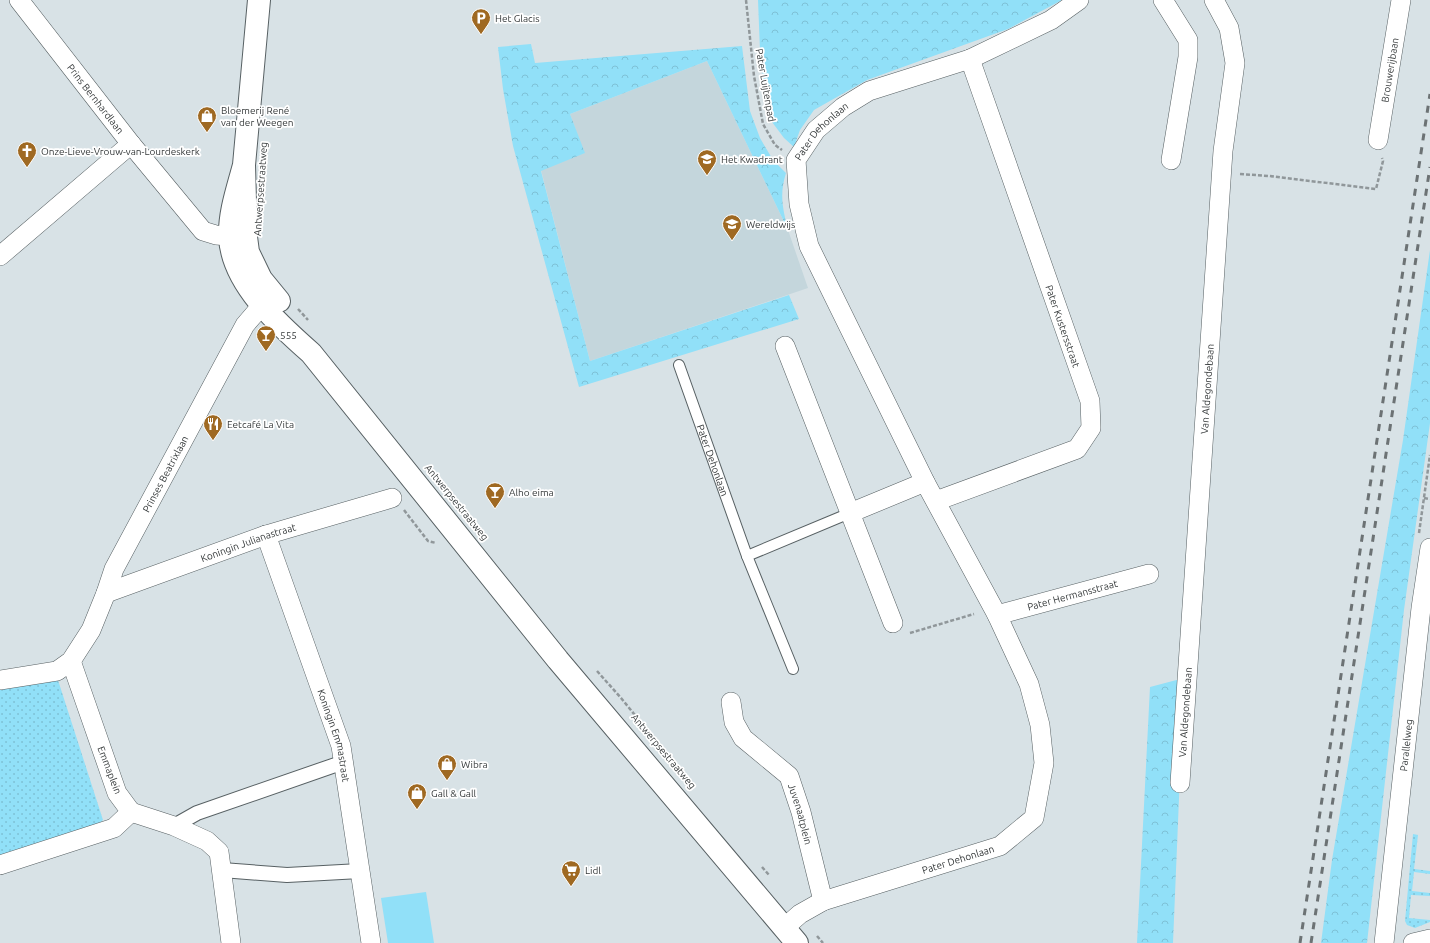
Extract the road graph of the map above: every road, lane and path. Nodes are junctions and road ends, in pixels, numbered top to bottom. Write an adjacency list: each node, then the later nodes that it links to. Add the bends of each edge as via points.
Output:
1 (19, 0): 10 (street, Prins Bernhardlaan)
2 (259, 0): 13 (street, Antwerpsestraatweg)
3 (746, 0): 11 (path, Pater Luijtenpad, via 754,76 763,124 775,145)
4 (1079, 0): 8 (street, Pater Dehonlaan, via 1051,20)
5 (1162, 0): 12 (street, via 1188,40 1188,57)
6 (1214, 0): 14 (street, Van Aldegondebaan, via 1229,28 1235,63)
7 (1401, 0): 9 (street, Brouwerijbaan)
8 (970, 59): 11 (street, Pater Dehonlaan, via 869,91 843,107 816,130); 26 (street, Pater Kustersstraat, via 1090,401 1091,428 1077,449)
9 (1378, 140): 14 (path, via 1383,161 1376,189)
10 (131, 144): 15 (street, Prins Bernhardlaan, via 204,231); 16 (street)
11 (796, 160): 22 (street, Pater Dehonlaan, via 799,204 808,246)
12 (1171, 160)
13 (244, 165): 15 (street, Antwerpsestraatweg, via 231,217); 17 (street, Antwerpsestraatweg, via 248,252)
14 (1222, 173): 42 (street, Van Aldegondebaan)
15 (230, 236): 17 (street, Antwerpsestraatweg, via 233,257 239,273 248,287)
16 (0, 256)
17 (269, 301): 32 (street, Prinses Beatrixlaan, via 256,311 245,325 114,569); 51 (street, Antwerpsestraatweg, via 283,329 311,353 558,660)
18 (297, 308): 19 (path)
19 (312, 325)
20 (785, 346): 27 (street)
21 (679, 365): 30 (lane, Pater Dehonlaan)
22 (925, 482): 26 (street, Pater Dehonlaan); 27 (street)
23 (392, 498): 28 (street, Koningin Julianastraat)
24 (1424, 498): 25 (path)
25 (1430, 499)
26 (936, 501): 33 (street, Pater Dehonlaan)
27 (850, 513): 30 (lane); 34 (street)
28 (266, 535): 32 (street, Koningin Julianastraat); 41 (street, Koningin Emmastraat, via 339,738)
29 (1430, 548): 56 (street, Parallelweg, via 1420,615)
30 (747, 556): 36 (lane, Pater Dehonlaan)
31 (1149, 574): 33 (street, Pater Hermansstraat)
32 (106, 593): 35 (street, Prinses Beatrixlaan, via 91,630)
33 (995, 612): 34 (path); 50 (street, Pater Dehonlaan, via 1029,684 1040,726 1044,763 1034,818 1000,846)
34 (898, 629)
35 (72, 661): 38 (street, via 57,671); 43 (street, Emmaplein, via 117,793)
36 (793, 669)
37 (596, 670): 40 (path, Antwerpsestraatweg)
38 (0, 680)
39 (731, 702): 50 (street, Juvenaatplein, via 734,722 743,738 789,776 801,812)
40 (648, 732)
41 (344, 762): 44 (street, via 197,814); 48 (street, Koningin Emmastraat)
42 (1180, 783)
43 (131, 812): 44 (street); 45 (street, via 114,828)
44 (174, 826): 47 (street, via 207,841 218,852)
45 (0, 865)
46 (761, 866): 49 (path)
47 (222, 870): 48 (street, via 287,875); 53 (street)
48 (360, 871): 54 (street, Koningin Emmastraat)
49 (771, 878)
50 (823, 901): 51 (street, Pater Dehonlaan)
51 (793, 928): 55 (path)
52 (1430, 939): 57 (street)
53 (231, 943)
54 (371, 943)
55 (823, 943)
56 (1385, 943)
57 (1413, 943)

